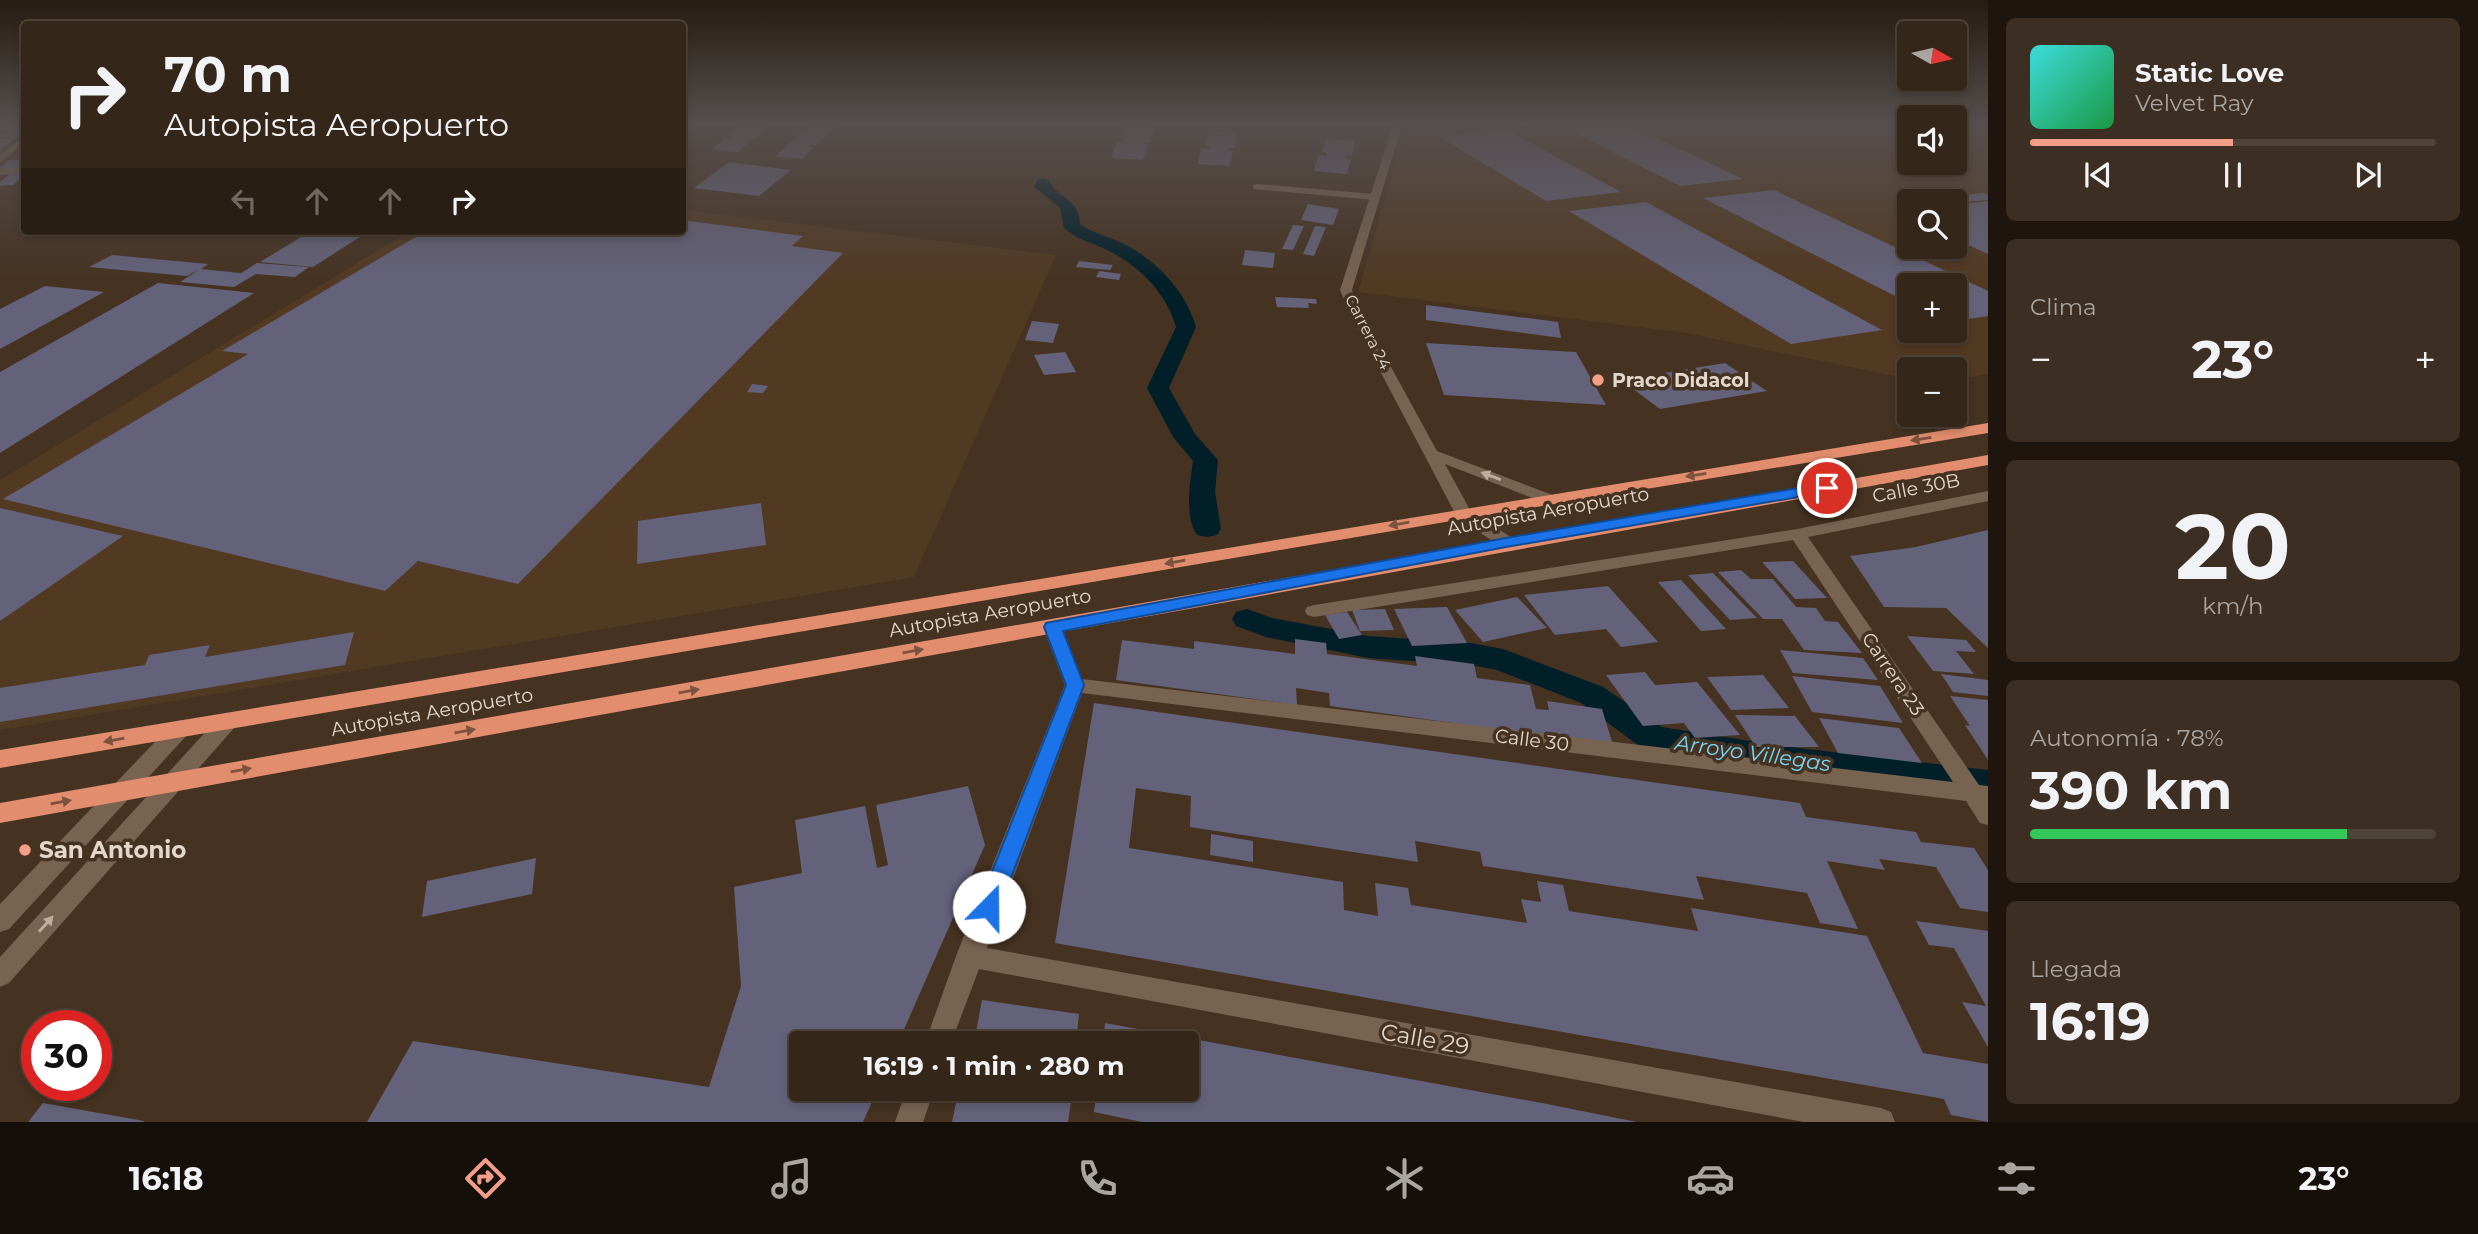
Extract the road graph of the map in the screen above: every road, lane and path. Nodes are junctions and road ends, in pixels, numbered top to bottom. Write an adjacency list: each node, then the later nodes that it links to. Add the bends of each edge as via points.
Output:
1 (1380, 177): 3 (street, Carrera 24)
2 (1257, 187): 3 (street)
3 (1374, 197): 5 (street, Carrera 24, via 1346,290)
4 (1988, 428): 8 (highway, Autopista Aeropuerto, one-way to 8)
5 (1432, 454): 8 (street, one-way to 5); 9 (street, Carrera 24)
6 (1988, 460): 11 (highway, Autopista Aeropuerto)
7 (1988, 496): 10 (street, Calle 30B)
8 (1549, 499): 9 (highway, Autopista Aeropuerto)
9 (1463, 513): 11 (street, Carrera 24); 15 (highway, Autopista Aeropuerto, one-way to 15)
10 (1797, 534): 12 (street, Calle 30B); 20 (street, Carrera 23)
11 (1506, 542): 13 (highway, Autopista Aeropuerto)
12 (1314, 611)
13 (1052, 627): 14 (street); 18 (highway, Autopista Aeropuerto, one-way to 13)
14 (1075, 685): 20 (street, Calle 30); 24 (street)
15 (228, 721): 16 (highway, Autopista Aeropuerto); 18 (street)
16 (181, 728): 17 (highway, Autopista Aeropuerto, one-way to 17); 19 (street)
17 (0, 759)
18 (174, 782): 19 (highway, Autopista Aeropuerto); 25 (street, one-way to 18)
19 (121, 792): 21 (highway, Autopista Aeropuerto, one-way to 19); 23 (street)
20 (1977, 792): 22 (street, Carrera 23)
21 (0, 813)
22 (1988, 816)
23 (0, 921)
24 (969, 956): 26 (street); 29 (street, Calle 29)
25 (0, 975)
26 (942, 1031)
27 (916, 1101): 28 (street)
28 (909, 1122)
29 (1881, 1122)

